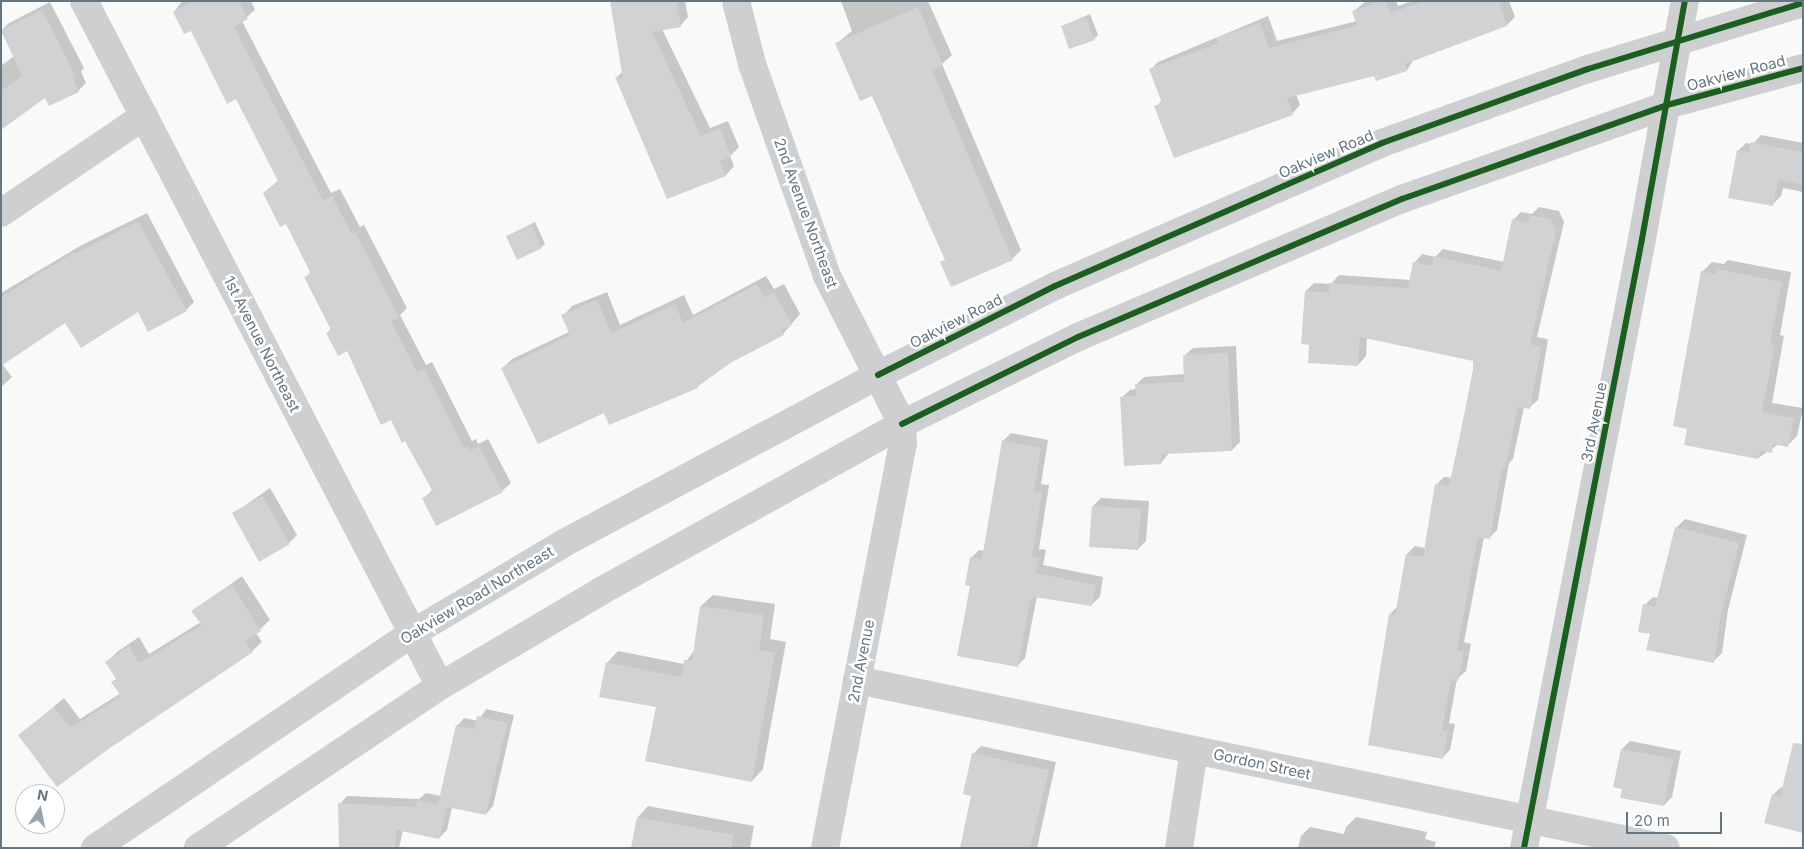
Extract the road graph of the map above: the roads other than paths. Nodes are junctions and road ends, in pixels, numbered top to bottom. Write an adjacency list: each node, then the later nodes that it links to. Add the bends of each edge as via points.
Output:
1 (84, 1): 8 (street, 1st Avenue Northeast)
2 (736, 1): 10 (street, 2nd Avenue Northeast, via 752,64 827,276)
3 (1685, 1): 5 (street, 3rd Avenue)
4 (1803, 4): 5 (street, Oakview Road)
5 (1678, 40): 7 (street, 3rd Avenue); 10 (street, Oakview Road, via 1382,143 1055,286)
6 (1803, 68): 7 (street, Oakview Road)
7 (1667, 105): 11 (street, Oakview Road, via 1402,199 1078,337); 17 (street, 3rd Avenue)
8 (144, 116): 9 (street); 13 (street, 1st Avenue Northeast)
9 (1, 213)
10 (878, 375): 11 (street, 2nd Avenue Northeast); 13 (street, Oakview Road Northeast, via 564,543)
11 (902, 424): 12 (street, 2nd Avenue Northeast, via 903,443); 15 (street, via 600,591)
12 (897, 473): 14 (street, 2nd Avenue)
13 (411, 634): 15 (street, 1st Avenue Northeast); 18 (street, Oakview Road Northeast)
14 (857, 680): 16 (street, Gordon Street); 20 (street, 2nd Avenue)
15 (440, 686): 19 (street)
16 (1194, 750): 17 (street, Gordon Street); 21 (street)
17 (1530, 820): 22 (street, 3rd Avenue); 23 (street, Gordon Street)
18 (99, 847)
19 (198, 848)
20 (825, 848)
21 (1180, 848)
22 (1524, 848)
23 (1666, 848)

